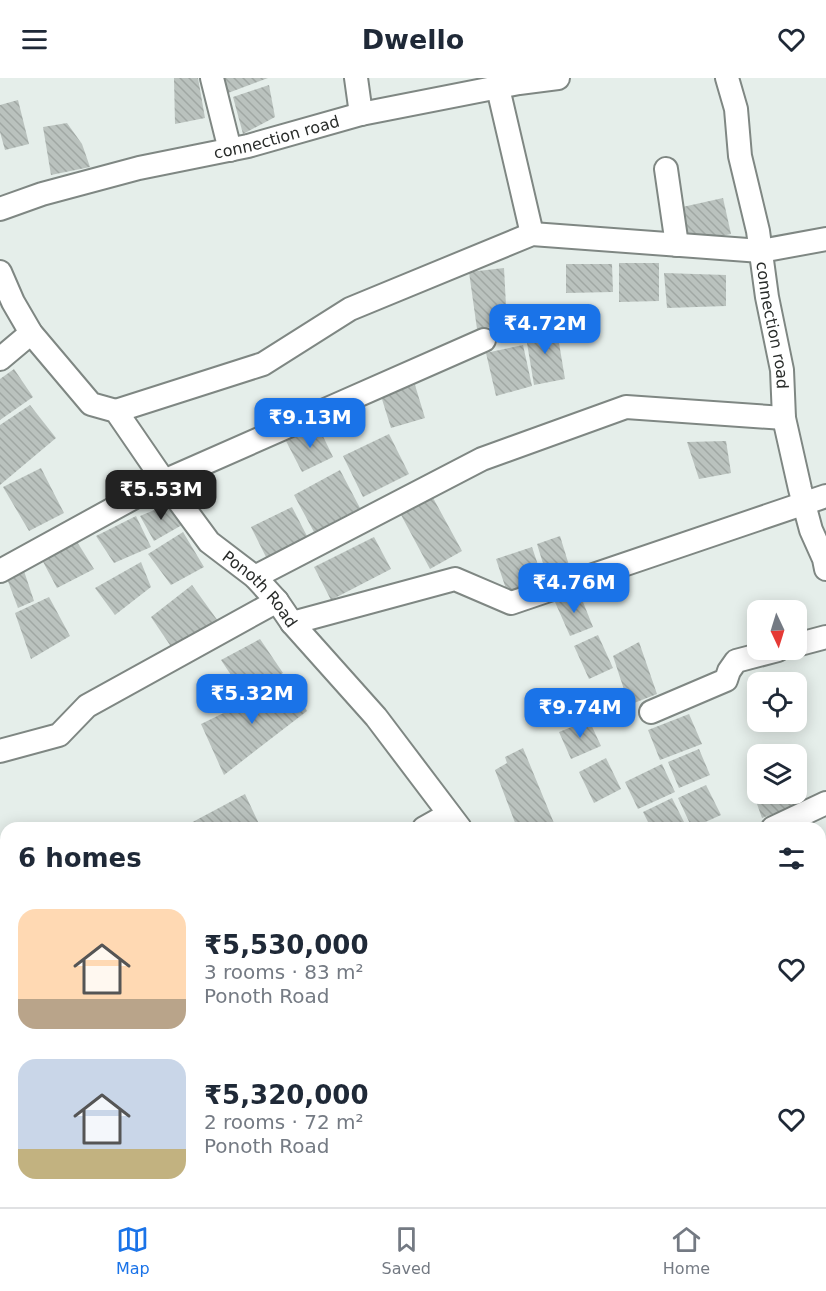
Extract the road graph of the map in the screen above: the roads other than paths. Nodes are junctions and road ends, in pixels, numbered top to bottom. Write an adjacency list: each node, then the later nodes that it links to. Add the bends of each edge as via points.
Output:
1 (212, 78): 7 (street)
2 (356, 78): 6 (street)
3 (551, 78): 5 (street, connection road)
4 (727, 78): 13 (street, connection road)
5 (498, 88): 6 (street, connection road); 10 (street)
6 (361, 114): 7 (street, connection road)
7 (230, 150): 9 (street, connection road, via 139,168)
8 (666, 169): 12 (street)
9 (0, 209)
10 (532, 234): 12 (street); 18 (street, via 350,309 263,364)
11 (826, 239): 13 (street)
12 (677, 245): 13 (street)
13 (761, 251): 19 (street, connection road, via 782,370)
14 (0, 272): 15 (street)
15 (31, 333): 17 (street); 18 (street, via 92,404)
16 (483, 340): 20 (street)
17 (0, 359)
18 (116, 411): 20 (street, Ponoth Road)
19 (784, 418): 22 (street, connection road); 25 (street, via 626,407 482,459)
20 (164, 481): 24 (street); 25 (street, Ponoth Road, via 209,542)
21 (826, 496): 22 (street)
22 (804, 504): 23 (street, connection road); 27 (street, via 511,603 455,579)
23 (824, 557)
24 (0, 571)
25 (255, 577): 26 (street, Ponoth Road)
26 (277, 601): 27 (street, Ponoth Road); 32 (street, via 87,706 59,735)
27 (292, 623): 34 (street, Ponoth Road, via 376,717)
28 (826, 637): 29 (street)
29 (807, 642)
30 (747, 658): 31 (street, via 736,661 726,680)
31 (651, 712)
32 (0, 751)
33 (826, 803): 35 (street)
34 (454, 821)
35 (786, 822)

